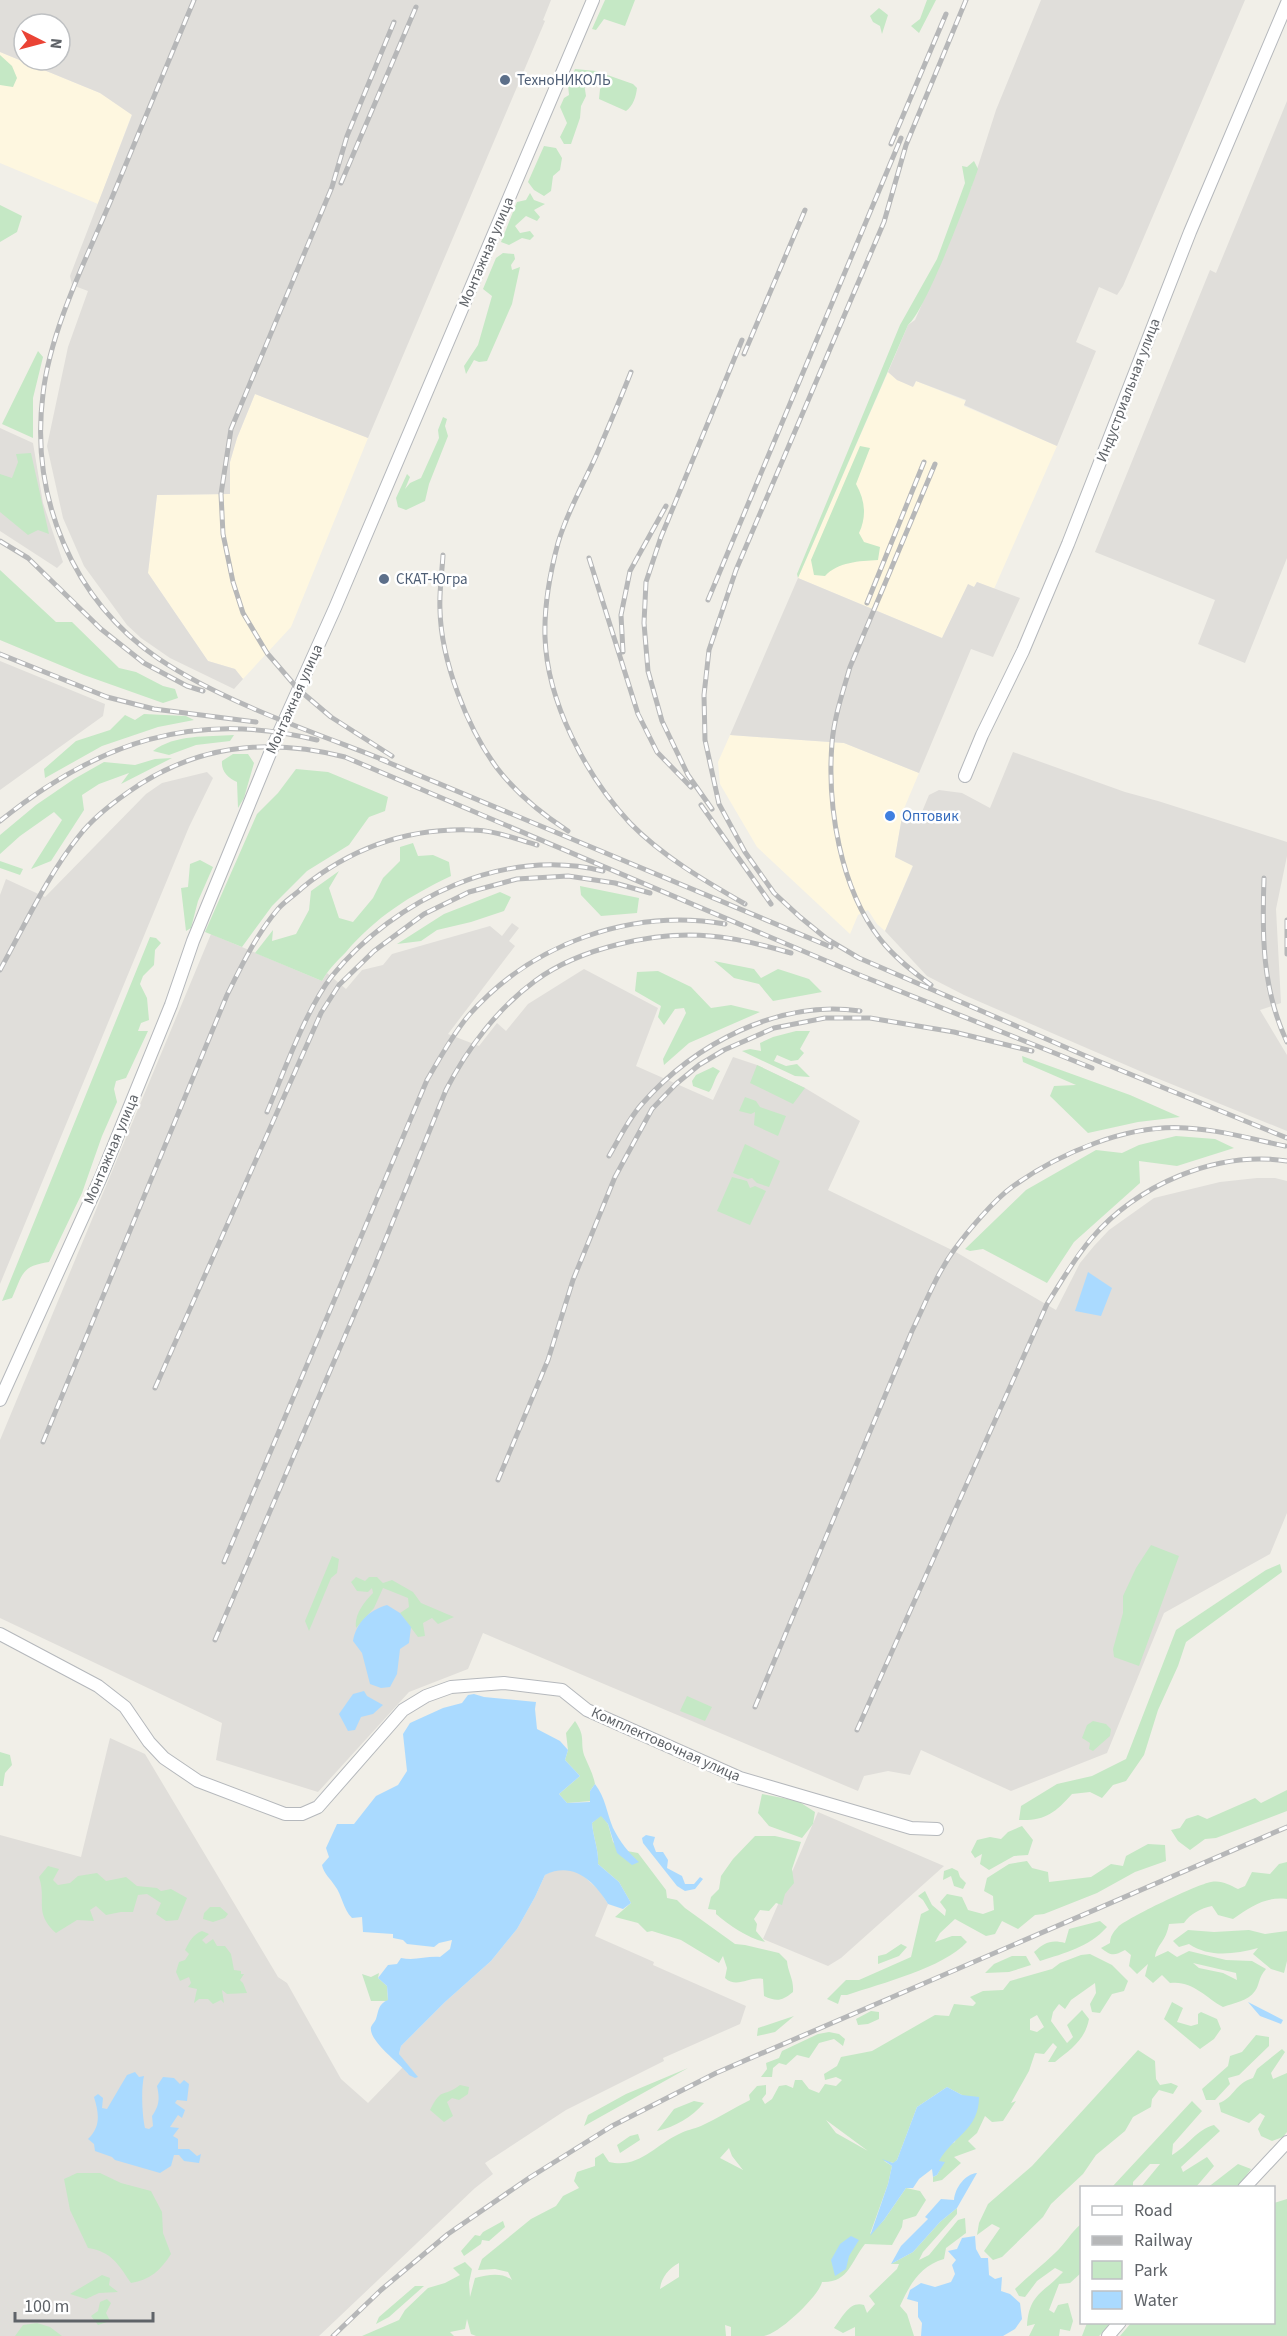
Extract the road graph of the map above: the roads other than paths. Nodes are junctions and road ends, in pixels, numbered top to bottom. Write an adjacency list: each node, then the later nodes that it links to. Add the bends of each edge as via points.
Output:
1 (593, 0): 4 (street, Монтажная улица, via 273,746 101,1177)
2 (1287, 3): 3 (street, Индустриальная улица, via 1187,240 1068,544)
3 (965, 776)
4 (0, 1400)
5 (0, 1634): 6 (street, Комплектовочная улица, via 98,1686 125,1707 149,1742 181,1771 285,1814 302,1814 318,1807 404,1710 426,1696 451,1687 504,1683 562,1690 587,1710 740,1778 911,1828)
6 (937, 1829)
7 (1287, 2142): 8 (street)
8 (1245, 2186)
9 (1118, 2324): 10 (street)
10 (1108, 2336)

